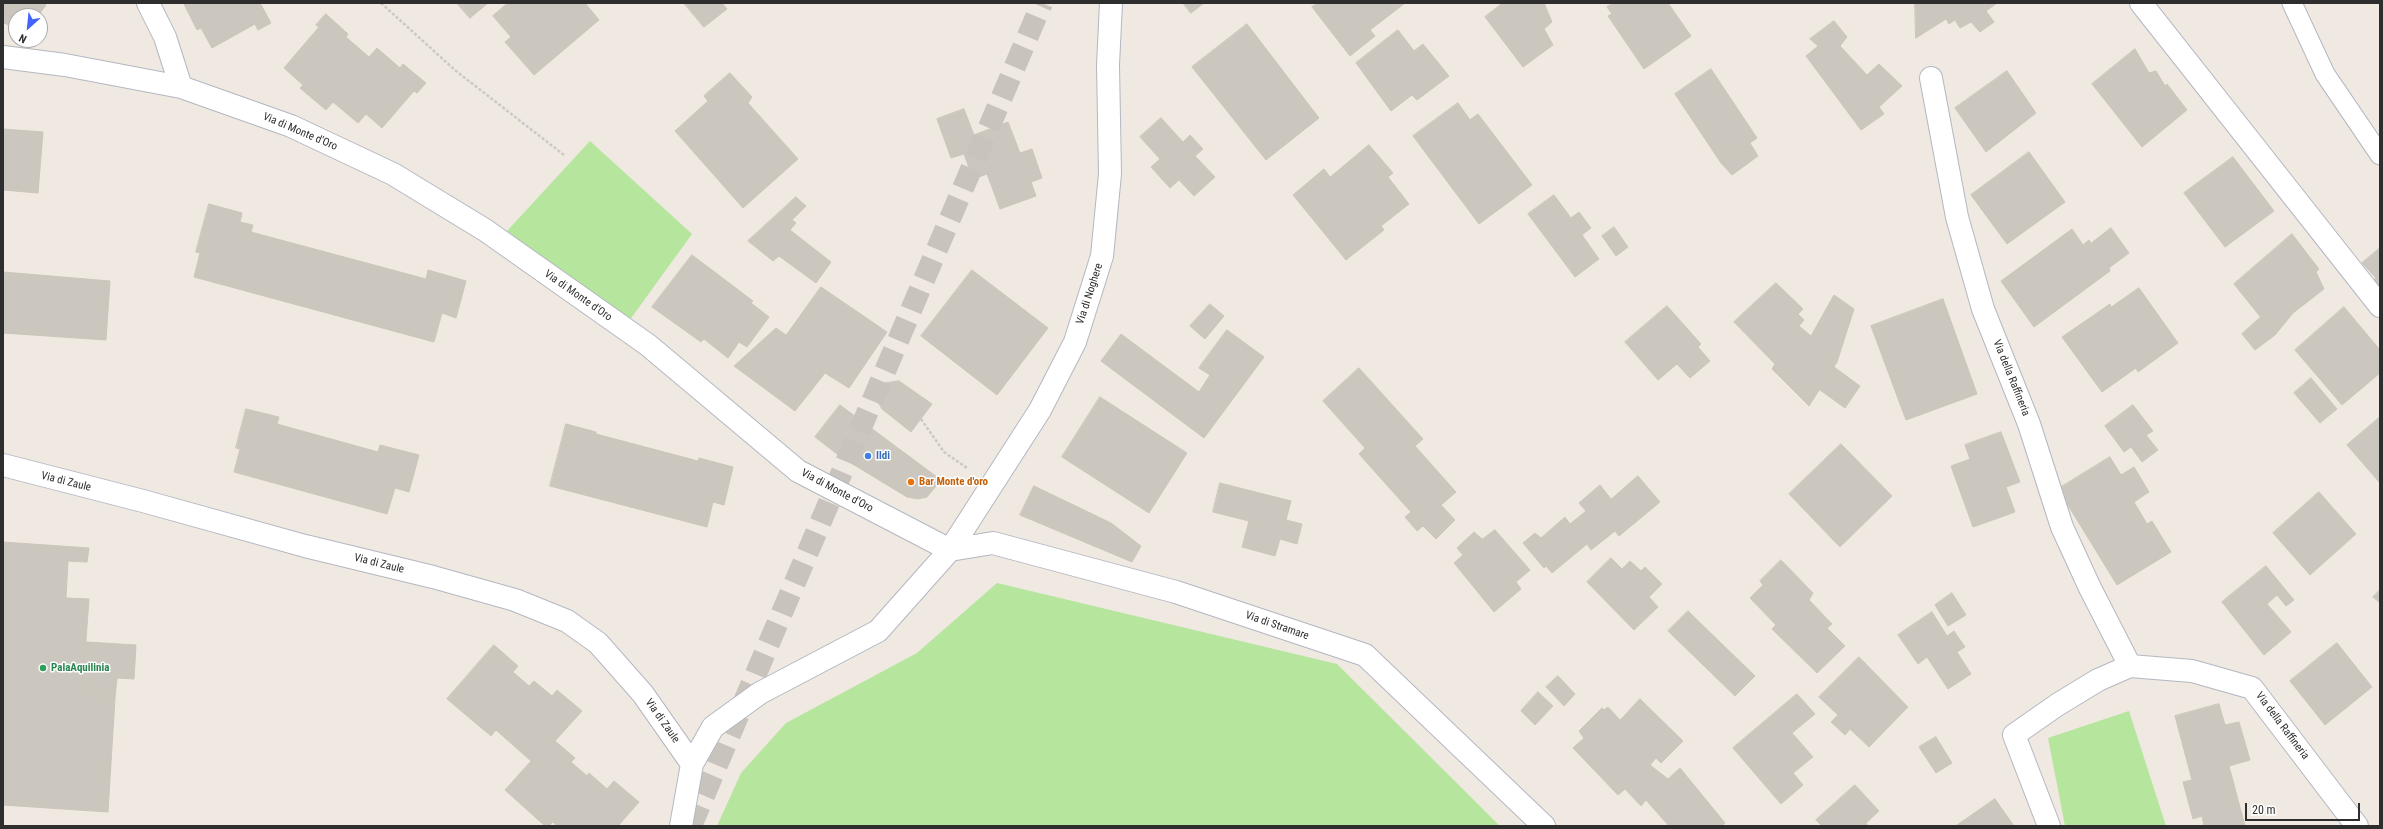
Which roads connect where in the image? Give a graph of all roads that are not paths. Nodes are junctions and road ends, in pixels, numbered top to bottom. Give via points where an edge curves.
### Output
1 (148, 3) edge
2 (1111, 3) edge
3 (2141, 3) edge
4 (2292, 3) edge
5 (3, 57) edge
6 (1931, 78) dead end
7 (181, 87) junction
8 (2380, 155) edge
9 (2380, 306) edge
10 (3, 465) edge
11 (950, 550) junction
12 (2130, 666) junction
13 (692, 764) junction
14 (681, 826) edge
15 (1544, 826) edge
16 (2049, 826) edge
17 (2357, 826) edge

1 - 7 street via 165,37
2 - 11 street, Via di Noghere via 1108,65 1110,174 1102,256 1075,342 1044,403
3 - 9 street
4 - 8 lane via 2326,74
5 - 7 street, Via di Monte d'Oro via 65,65
6 - 12 street, Via della Raffineria via 1957,217 1983,309 2030,424 2062,527
7 - 11 street, Via di Monte d'Oro via 291,126 393,174 485,230 648,345 798,470
10 - 13 street, Via di Zaule via 305,546 433,577 514,600 567,621 598,643 633,683
11 - 13 street via 878,631 760,693 713,727
11 - 15 street, Via di Stramare via 993,543 1176,592 1364,656
12 - 16 street, Via della Raffineria via 2092,684 2014,735
12 - 17 street, Via della Raffineria via 2192,671 2252,688
13 - 14 street

